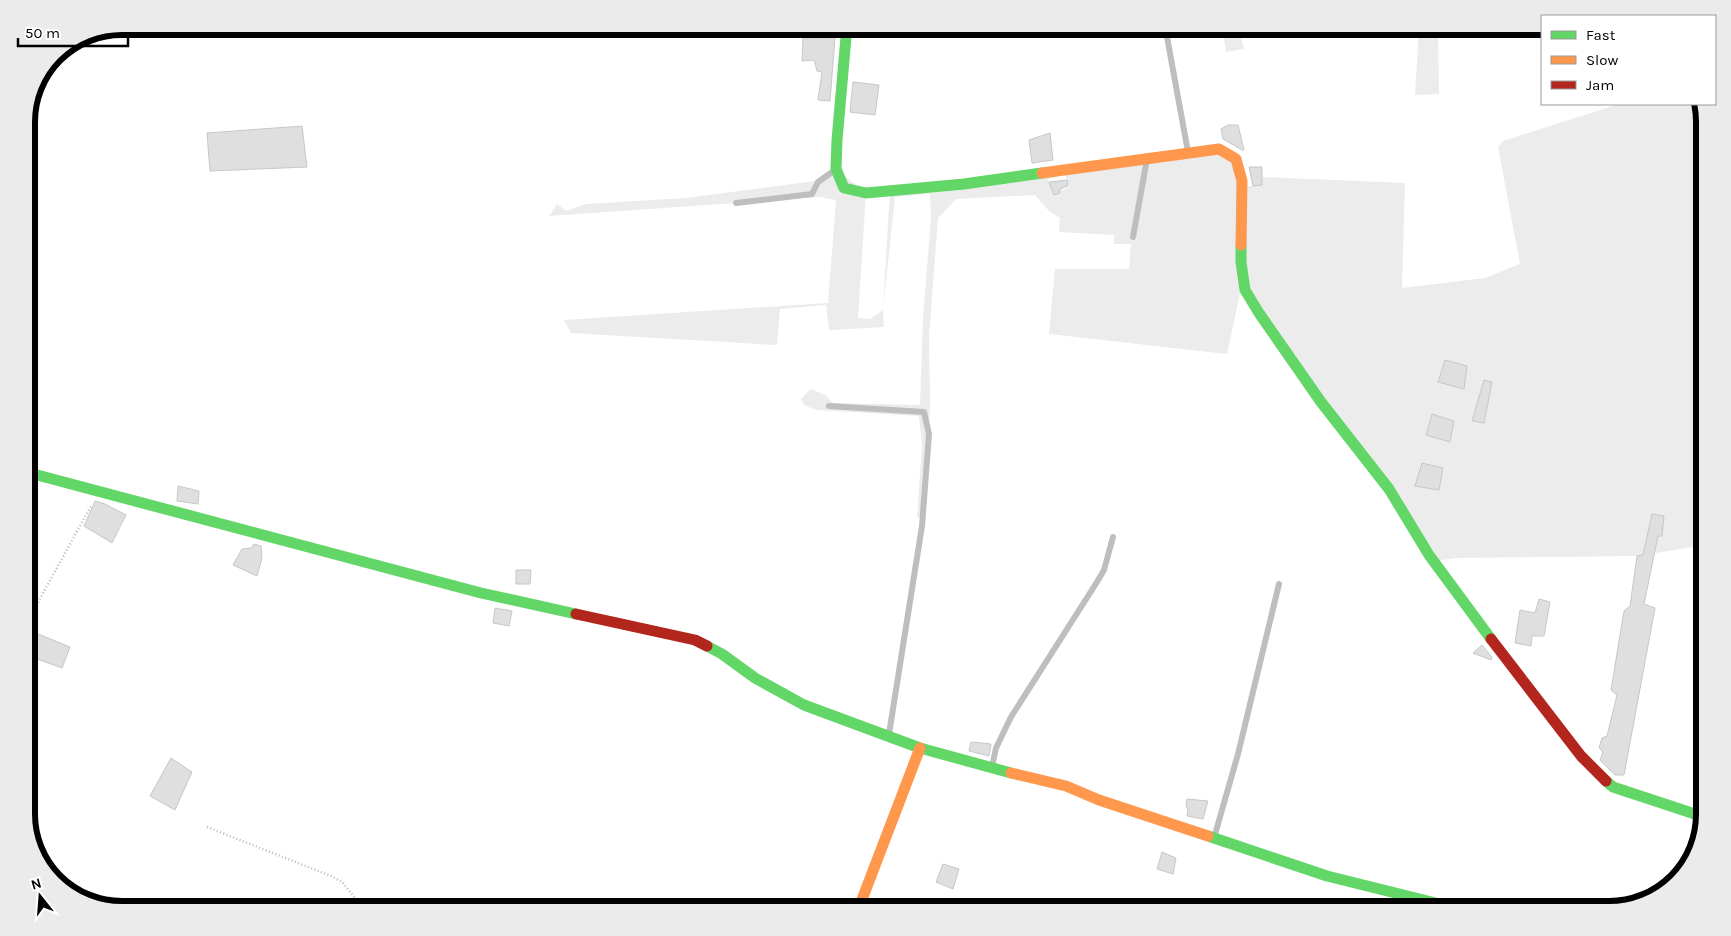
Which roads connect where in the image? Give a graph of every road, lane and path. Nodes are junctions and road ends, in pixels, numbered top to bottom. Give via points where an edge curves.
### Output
1 (846, 35) edge
2 (1167, 35) edge
3 (1188, 153) junction
4 (1147, 158) junction
5 (836, 169) junction
6 (736, 203) dead end
7 (1133, 237) dead end
8 (829, 406) dead end
9 (35, 474) edge
10 (99, 491) junction
11 (1113, 537) dead end
12 (1279, 584) dead end
13 (35, 608) edge
14 (888, 736) junction
15 (920, 748) junction
16 (991, 768) junction
17 (1696, 814) edge
18 (207, 827) dead end
19 (1214, 839) junction
20 (359, 901) edge
21 (861, 901) edge
22 (1428, 901) edge

1 - 5 street
2 - 3 lane
3 - 4 street
3 - 17 street via 1219,149 1236,159 1242,181 1244,290 1321,402 1389,488 1452,588 1581,756 1613,787
4 - 5 street via 964,184 866,193 844,188
4 - 7 lane
5 - 6 lane via 818,182 812,194
8 - 14 lane via 924,412 930,434 922,526
9 - 10 street
10 - 13 path
10 - 14 street via 481,593 695,640 804,705
11 - 16 lane via 1104,570 1011,717 996,748
12 - 19 lane
14 - 15 street
15 - 16 street
15 - 21 street
16 - 19 street via 1066,786
18 - 20 path via 331,876 342,882
19 - 22 street via 1327,876

